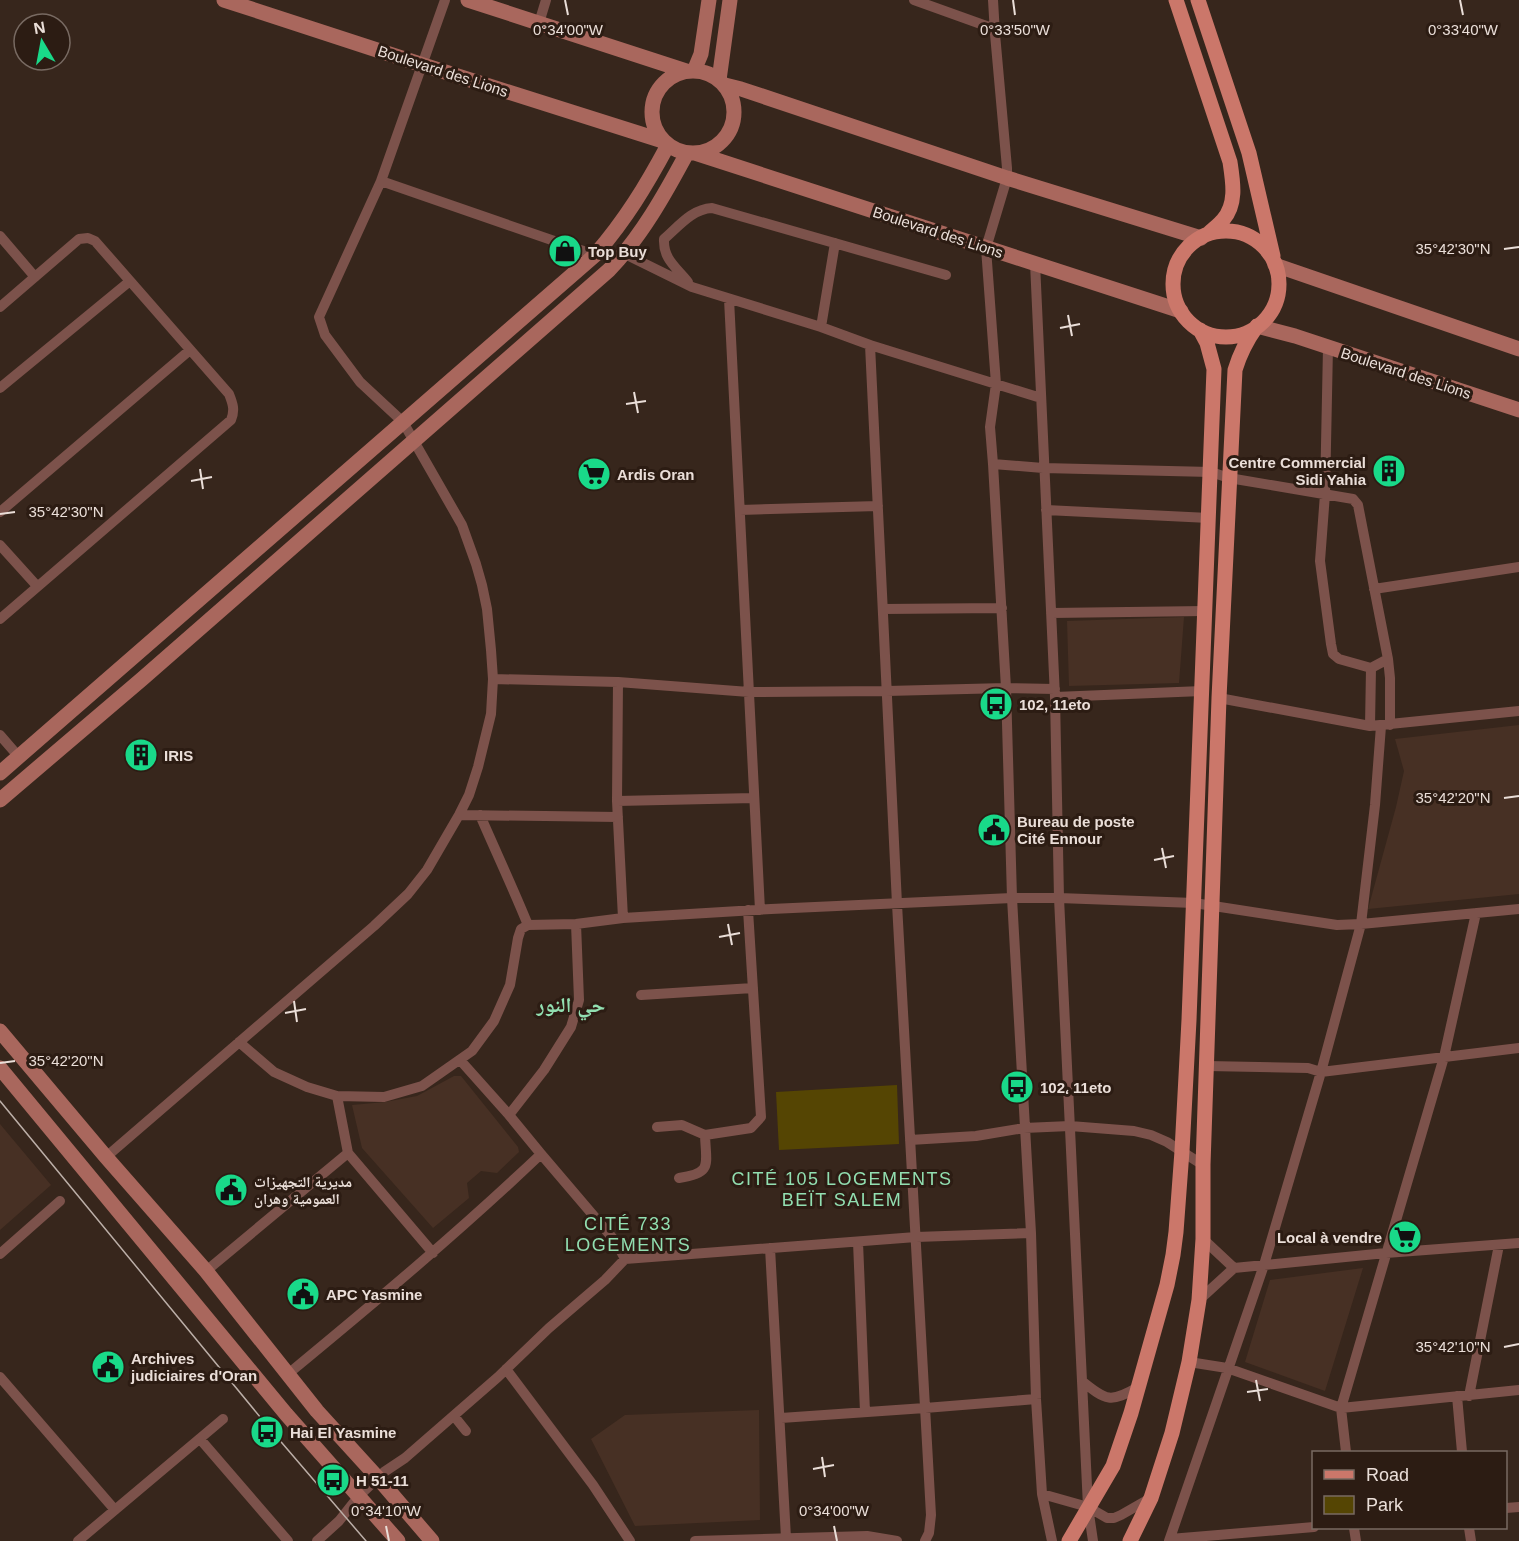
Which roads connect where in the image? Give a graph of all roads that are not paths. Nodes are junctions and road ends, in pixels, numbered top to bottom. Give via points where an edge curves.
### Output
1 (224, 0) edge
2 (445, 0) edge
3 (468, 0) edge
4 (546, 0) edge
5 (709, 0) edge
6 (730, 0) edge
7 (914, 0) edge
8 (993, 0) edge
9 (1176, 0) edge
10 (1197, 0) edge
11 (538, 23) junction
12 (995, 34) junction
13 (423, 65) junction
14 (690, 71) junction
15 (722, 82) junction
16 (666, 143) junction
17 (691, 153) junction
18 (1007, 178) junction
19 (381, 181) junction
20 (0, 236) edge
21 (1204, 236) junction
22 (835, 243) junction
23 (986, 248) junction
24 (625, 254) junction
25 (595, 255) junction
26 (1035, 264) junction
27 (1275, 265) junction
28 (946, 275) dead end
29 (35, 277) junction
30 (130, 281) junction
31 (692, 287) junction
32 (729, 299) junction
33 (0, 307) edge
34 (1181, 312) junction
35 (1257, 326) junction
36 (821, 327) junction
37 (1200, 330) junction
38 (870, 345) junction
39 (1328, 347) junction
40 (1519, 349) edge
41 (190, 350) junction
42 (996, 384) junction
43 (0, 388) edge
44 (1041, 398) junction
45 (1519, 410) edge
46 (403, 422) junction
47 (413, 441) junction
48 (993, 464) junction
49 (1044, 468) junction
50 (1211, 472) junction
51 (1229, 478) junction
52 (1325, 494) junction
53 (878, 506) junction
54 (740, 510) junction
55 (1046, 510) junction
56 (0, 512) edge
57 (1209, 519) junction
58 (0, 545) edge
59 (1519, 567) edge
60 (38, 586) junction
61 (1374, 589) junction
62 (1002, 608) junction
63 (883, 609) junction
64 (1205, 611) junction
65 (1051, 613) junction
66 (0, 619) edge
67 (1388, 658) junction
68 (1371, 668) junction
69 (493, 679) junction
70 (618, 682) junction
71 (1006, 688) junction
72 (887, 691) junction
73 (1202, 691) junction
74 (749, 692) junction
75 (1055, 693) junction
76 (1218, 698) junction
77 (1519, 711) edge
78 (1381, 725) junction
79 (0, 735) edge
80 (19, 757) junction
81 (0, 773) edge
82 (754, 798) junction
83 (0, 800) edge
84 (617, 801) junction
85 (459, 815) junction
86 (480, 815) junction
87 (618, 817) junction
88 (1059, 897) junction
89 (1012, 898) junction
90 (1194, 903) junction
91 (897, 904) junction
92 (1211, 906) junction
93 (1519, 909) edge
94 (748, 910) junction
95 (760, 910) junction
96 (1476, 913) junction
97 (623, 918) junction
98 (576, 924) junction
99 (1361, 924) junction
100 (528, 925) junction
101 (753, 988) junction
102 (641, 995) dead end
103 (0, 1031) edge
104 (239, 1042) junction
105 (1519, 1048) edge
106 (1444, 1057) junction
107 (460, 1060) junction
108 (1207, 1066) junction
109 (0, 1068) edge
110 (1321, 1072) junction
111 (337, 1096) junction
112 (509, 1115) junction
113 (1070, 1126) junction
114 (657, 1127) dead end
115 (1024, 1128) junction
116 (705, 1135) junction
117 (910, 1140) junction
118 (1182, 1151) junction
119 (348, 1153) junction
120 (541, 1155) junction
121 (106, 1157) junction
122 (1203, 1165) junction
123 (679, 1178) dead end
124 (60, 1201) dead end
125 (1031, 1233) junction
126 (915, 1237) junction
127 (1203, 1239) junction
128 (858, 1242) junction
129 (1519, 1243) edge
130 (1499, 1245) junction
131 (770, 1248) junction
132 (433, 1252) junction
133 (1386, 1253) junction
134 (0, 1254) edge
135 (625, 1259) junction
136 (1264, 1265) junction
137 (1234, 1268) junction
138 (206, 1271) junction
139 (1199, 1300) junction
140 (1189, 1362) junction
141 (1227, 1368) junction
142 (506, 1369) junction
143 (288, 1374) junction
144 (0, 1377) edge
145 (1082, 1381) junction
146 (1138, 1387) junction
147 (1519, 1390) edge
148 (1457, 1396) junction
149 (1470, 1396) junction
150 (1036, 1399) junction
151 (925, 1408) junction
152 (1341, 1408) junction
153 (865, 1413) junction
154 (454, 1416) junction
155 (781, 1418) junction
156 (223, 1419) dead end
157 (466, 1431) dead end
158 (200, 1439) junction
159 (1346, 1451) edge
160 (1462, 1451) edge
161 (378, 1478) junction
162 (1042, 1494) junction
163 (358, 1497) junction
164 (1151, 1498) junction
165 (1088, 1507) junction
166 (115, 1510) junction
167 (1312, 1527) edge
168 (786, 1538) junction
169 (1169, 1540) edge
170 (78, 1541) edge
171 (288, 1541) edge
172 (317, 1541) edge
173 (398, 1541) edge
174 (432, 1541) edge
175 (630, 1541) edge
176 (695, 1541) edge
177 (897, 1541) edge
178 (925, 1541) edge
179 (1052, 1541) edge
180 (1069, 1541) edge
181 (1094, 1541) edge
182 (1130, 1541) edge

1 - 13 main road, Boulevard des Lions
2 - 13 street
3 - 11 main road
4 - 11 street
5 - 14 main road via 701,54
6 - 15 main road
7 - 12 street via 986,25
8 - 12 street
9 - 21 main road via 1230,162 1233,182 1229,210
10 - 27 main road via 1249,153
11 - 14 main road
12 - 18 street
13 - 16 main road, Boulevard des Lions
13 - 19 street
14 - 15 main road via 707,73
14 - 16 main road via 664,82 652,103 652,119
15 - 17 main road via 734,106 731,129 717,146 703,153
15 - 18 main road
16 - 17 main road
16 - 25 main road via 645,188
17 - 23 main road, Boulevard des Lions
17 - 24 main road
18 - 21 main road
18 - 23 street
19 - 25 street
19 - 46 street via 320,317 325,335 360,382
20 - 29 street
21 - 27 main road via 1230,231 1253,238 1270,254
21 - 34 main road via 1177,262 1173,287
22 - 28 street
22 - 31 street via 703,208 664,239 666,256
22 - 36 street
23 - 26 main road, Boulevard des Lions
23 - 42 street
24 - 31 street
24 - 47 main road
25 - 46 main road
26 - 34 main road, Boulevard des Lions
26 - 44 street
27 - 35 main road via 1279,287 1276,298
27 - 40 main road
29 - 30 street via 80,239 88,238
29 - 33 street
30 - 41 street
30 - 43 street
31 - 32 street
32 - 36 street
32 - 54 street
34 - 37 main road
35 - 37 main road via 1229,336
35 - 39 main road, Boulevard des Lions
35 - 51 main road via 1246,341 1235,370
36 - 38 street
37 - 50 main road via 1214,369
38 - 42 street
38 - 53 street
39 - 45 main road, Boulevard des Lions
39 - 52 street
41 - 56 street
41 - 60 street via 229,394 234,411 231,420
42 - 44 street
42 - 48 street via 990,427
44 - 49 street
46 - 47 street
46 - 80 main road
47 - 69 street via 462,525 476,564 487,609
47 - 83 main road
48 - 49 street
48 - 62 street
49 - 50 street
49 - 55 street
50 - 51 street
50 - 57 main road
51 - 52 street
51 - 76 main road
52 - 61 street via 1353,499 1358,505
52 - 68 street via 1320,561 1333,654
53 - 54 street
53 - 63 street
54 - 74 street
55 - 57 street
55 - 65 street
57 - 64 main road
58 - 60 street
59 - 61 street
60 - 66 street
61 - 67 street
62 - 63 street
62 - 71 street
63 - 72 street
64 - 65 street
64 - 73 main road
65 - 75 street
67 - 68 street
67 - 78 street via 1390,678
68 - 78 street
69 - 70 street
69 - 85 street via 486,740
70 - 74 street
70 - 84 street
71 - 72 street
71 - 75 street
71 - 89 street
72 - 74 street
72 - 91 street
73 - 75 street
73 - 90 main road
74 - 82 street
75 - 88 street
76 - 78 street
76 - 92 main road
77 - 78 street
78 - 99 street
79 - 80 street
80 - 81 main road
82 - 84 street
82 - 95 street
84 - 87 street
85 - 86 street
85 - 104 street via 408,894
86 - 87 street
86 - 100 street
87 - 97 street
88 - 89 street
88 - 90 street
88 - 113 street
89 - 91 street
89 - 115 street
90 - 92 street
90 - 118 main road
91 - 95 street
91 - 117 street
92 - 99 street via 1337,925
92 - 108 main road
93 - 96 street
94 - 95 street
94 - 97 street
94 - 101 street
96 - 99 street
96 - 106 street
97 - 98 street
98 - 100 street
98 - 112 street via 579,1000 571,1028
99 - 110 street
100 - 107 street via 521,929 510,985 494,1020 472,1051
101 - 102 street
101 - 116 street via 761,1117 752,1128
103 - 121 main road
104 - 111 street via 274,1072 307,1088
104 - 121 street
105 - 106 street
106 - 110 street
106 - 133 street
107 - 111 street via 422,1086 384,1096
107 - 112 street
108 - 110 street via 1308,1068
108 - 122 main road
109 - 163 main road
110 - 136 street
111 - 119 street
112 - 120 street
113 - 115 street
113 - 118 street via 1134,1131
113 - 145 street
114 - 116 street via 682,1125
115 - 117 street
115 - 125 street
116 - 123 street via 703,1170
117 - 126 street
118 - 122 street
118 - 146 main road via 1173,1255
119 - 132 street
119 - 138 street
120 - 132 street
120 - 135 street via 616,1242
121 - 138 main road
122 - 127 main road
124 - 134 street
125 - 126 street
125 - 150 street
126 - 128 street
126 - 151 street
127 - 137 street
127 - 139 main road
128 - 131 street
128 - 153 street
129 - 130 street
130 - 133 street
130 - 149 street
131 - 135 street
131 - 155 street
132 - 143 street
133 - 136 street
133 - 152 street
135 - 142 street
136 - 137 street
136 - 141 street
137 - 139 street
138 - 143 main road
139 - 140 main road
140 - 141 street
140 - 164 main road
141 - 152 street
141 - 169 street
142 - 154 street
142 - 175 street
143 - 161 main road
144 - 166 street
145 - 146 street via 1096,1393 1113,1398
145 - 165 street
146 - 165 main road via 1113,1466
147 - 149 street
148 - 149 street
148 - 152 street
148 - 160 street
150 - 151 street
150 - 162 street
151 - 153 street
151 - 178 street via 931,1515
152 - 159 street
153 - 155 street
154 - 157 street
154 - 161 street
155 - 168 street
156 - 158 street
158 - 166 street
158 - 171 street
161 - 163 street
161 - 174 main road
162 - 165 street
162 - 179 street
163 - 172 street
163 - 173 main road
164 - 165 street via 1114,1518
164 - 182 main road
165 - 180 main road
165 - 181 street
166 - 170 street
167 - 169 street
168 - 176 street
168 - 177 street via 867,1536

